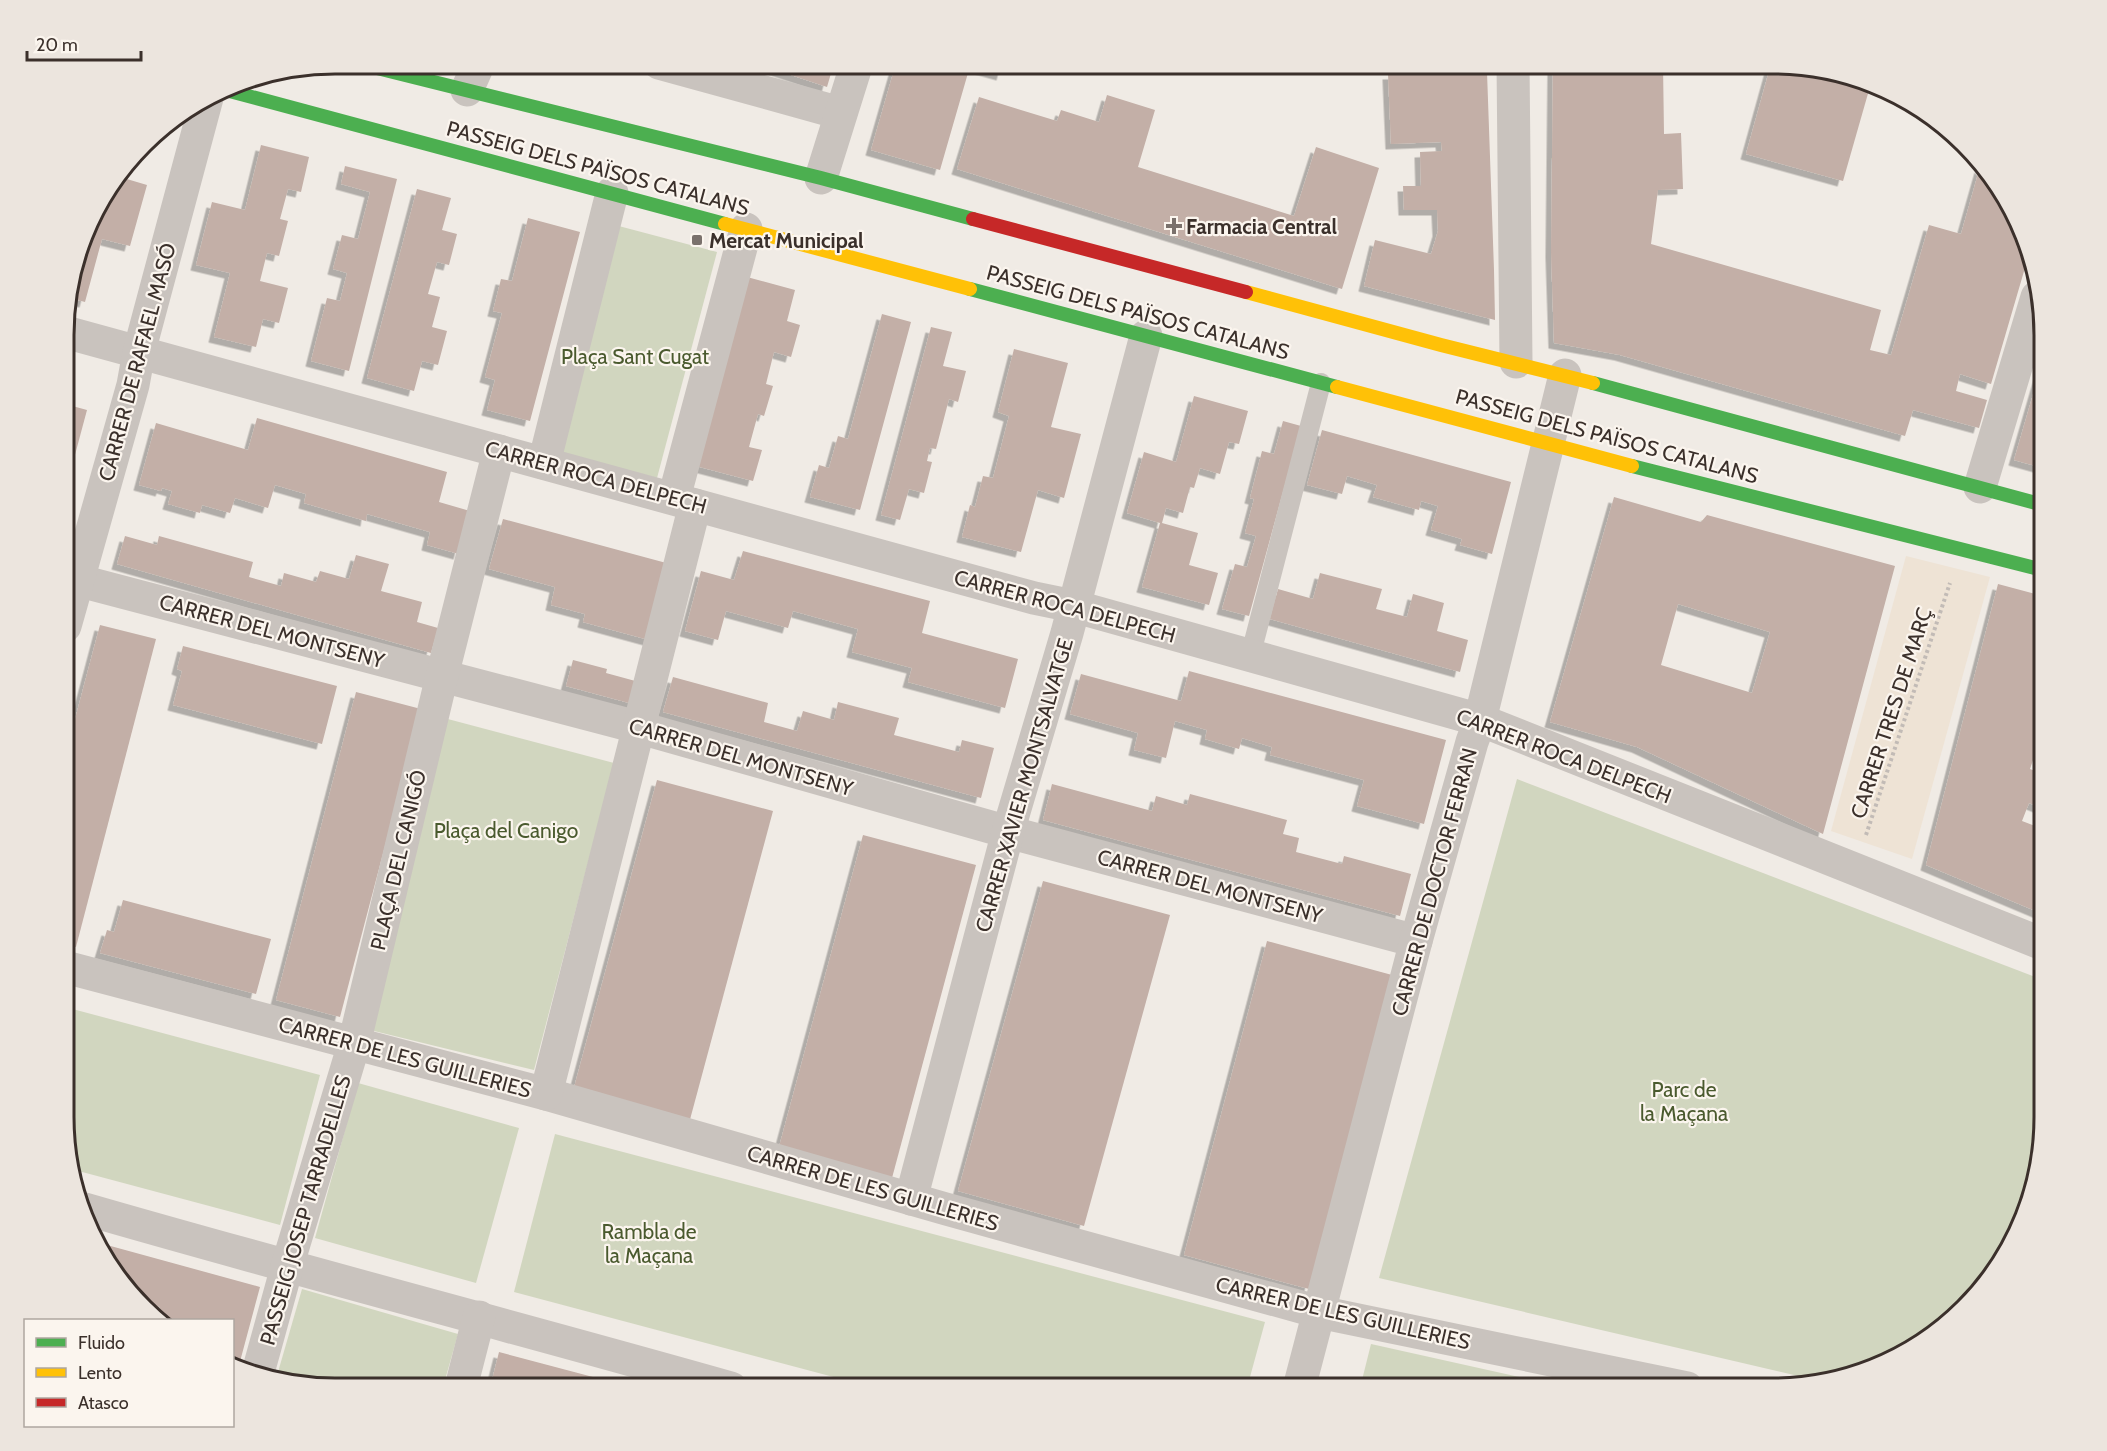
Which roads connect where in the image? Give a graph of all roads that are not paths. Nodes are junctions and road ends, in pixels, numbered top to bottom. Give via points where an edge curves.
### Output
1 (455, 74) edge
2 (699, 74) edge
3 (853, 74) edge
4 (1513, 74) edge
5 (473, 76) edge
6 (235, 93) edge
7 (204, 108) edge
8 (840, 113) junction
9 (821, 177) junction
10 (612, 193) junction
11 (746, 229) junction
12 (2032, 312) edge
13 (74, 334) edge
14 (1146, 336) junction
15 (139, 352) junction
16 (1516, 362) junction
17 (1564, 375) junction
18 (1321, 383) junction
19 (1546, 443) junction
20 (499, 451) junction
21 (544, 463) junction
22 (1980, 488) junction
23 (684, 502) junction
24 (2034, 503) edge
25 (2034, 568) edge
26 (74, 569) edge
27 (74, 579) edge
28 (1073, 606) junction
29 (1251, 657) junction
30 (442, 676) junction
31 (1480, 720) junction
32 (638, 728) junction
33 (1008, 832) junction
34 (2034, 940) edge
35 (1416, 941) junction
36 (74, 969) edge
37 (354, 1044) junction
38 (546, 1094) junction
39 (911, 1199) junction
40 (91, 1211) edge
41 (287, 1267) junction
42 (1319, 1312) junction
43 (479, 1317) junction
44 (260, 1367) edge
45 (464, 1378) edge
46 (696, 1378) edge
47 (1302, 1378) edge
48 (1638, 1378) edge

1 - 5 main road
2 - 8 street
3 - 8 street
4 - 16 street
5 - 9 main road
6 - 10 main road, PASSEIG DELS PAÏSOS CATALANS
7 - 15 street, CARRER DE RAFAEL MASÓ
8 - 9 street
9 - 16 main road
10 - 11 main road, PASSEIG DELS PAÏSOS CATALANS
10 - 21 street
11 - 14 main road, PASSEIG DELS PAÏSOS CATALANS
11 - 23 street
12 - 22 street
13 - 15 street, CARRER ROCA DELPECH
14 - 18 main road, PASSEIG DELS PAÏSOS CATALANS
14 - 28 street, CARRER XAVIER MONTSALVATGE
15 - 20 street, CARRER ROCA DELPECH
15 - 26 street, CARRER DE RAFAEL MASÓ via 133,385
16 - 17 main road
17 - 19 street, CARRER DE DOCTOR FERRAN
17 - 22 main road
18 - 19 main road, PASSEIG DELS PAÏSOS CATALANS
18 - 29 lane
19 - 25 main road, PASSEIG DELS PAÏSOS CATALANS
19 - 31 street, CARRER DE DOCTOR FERRAN
20 - 21 street, CARRER ROCA DELPECH
20 - 30 street, PLAÇA DEL CANIGÓ
21 - 23 street, CARRER ROCA DELPECH
22 - 24 main road
23 - 28 street, CARRER ROCA DELPECH
23 - 32 street
27 - 30 street, CARRER DEL MONTSENY
28 - 29 street, CARRER ROCA DELPECH
28 - 33 street, CARRER XAVIER MONTSALVATGE
29 - 31 street, CARRER ROCA DELPECH
30 - 32 street, CARRER DEL MONTSENY
30 - 37 street, PLAÇA DEL CANIGÓ
31 - 34 street, CARRER ROCA DELPECH
31 - 35 street, CARRER DE DOCTOR FERRAN
32 - 33 street, CARRER DEL MONTSENY
32 - 38 street
33 - 35 street, CARRER DEL MONTSENY
33 - 39 street, CARRER XAVIER MONTSALVATGE
35 - 42 street, CARRER DE DOCTOR FERRAN
36 - 37 street, CARRER DE LES GUILLERIES
37 - 38 street, CARRER DE LES GUILLERIES
37 - 41 street, PASSEIG JOSEP TARRADELLES
38 - 39 street, CARRER DE LES GUILLERIES
39 - 42 street, CARRER DE LES GUILLERIES
40 - 41 street
41 - 43 street
41 - 44 street, PASSEIG JOSEP TARRADELLES
42 - 47 street, CARRER DE DOCTOR FERRAN
42 - 48 street, CARRER DE LES GUILLERIES
43 - 45 street
43 - 46 street

